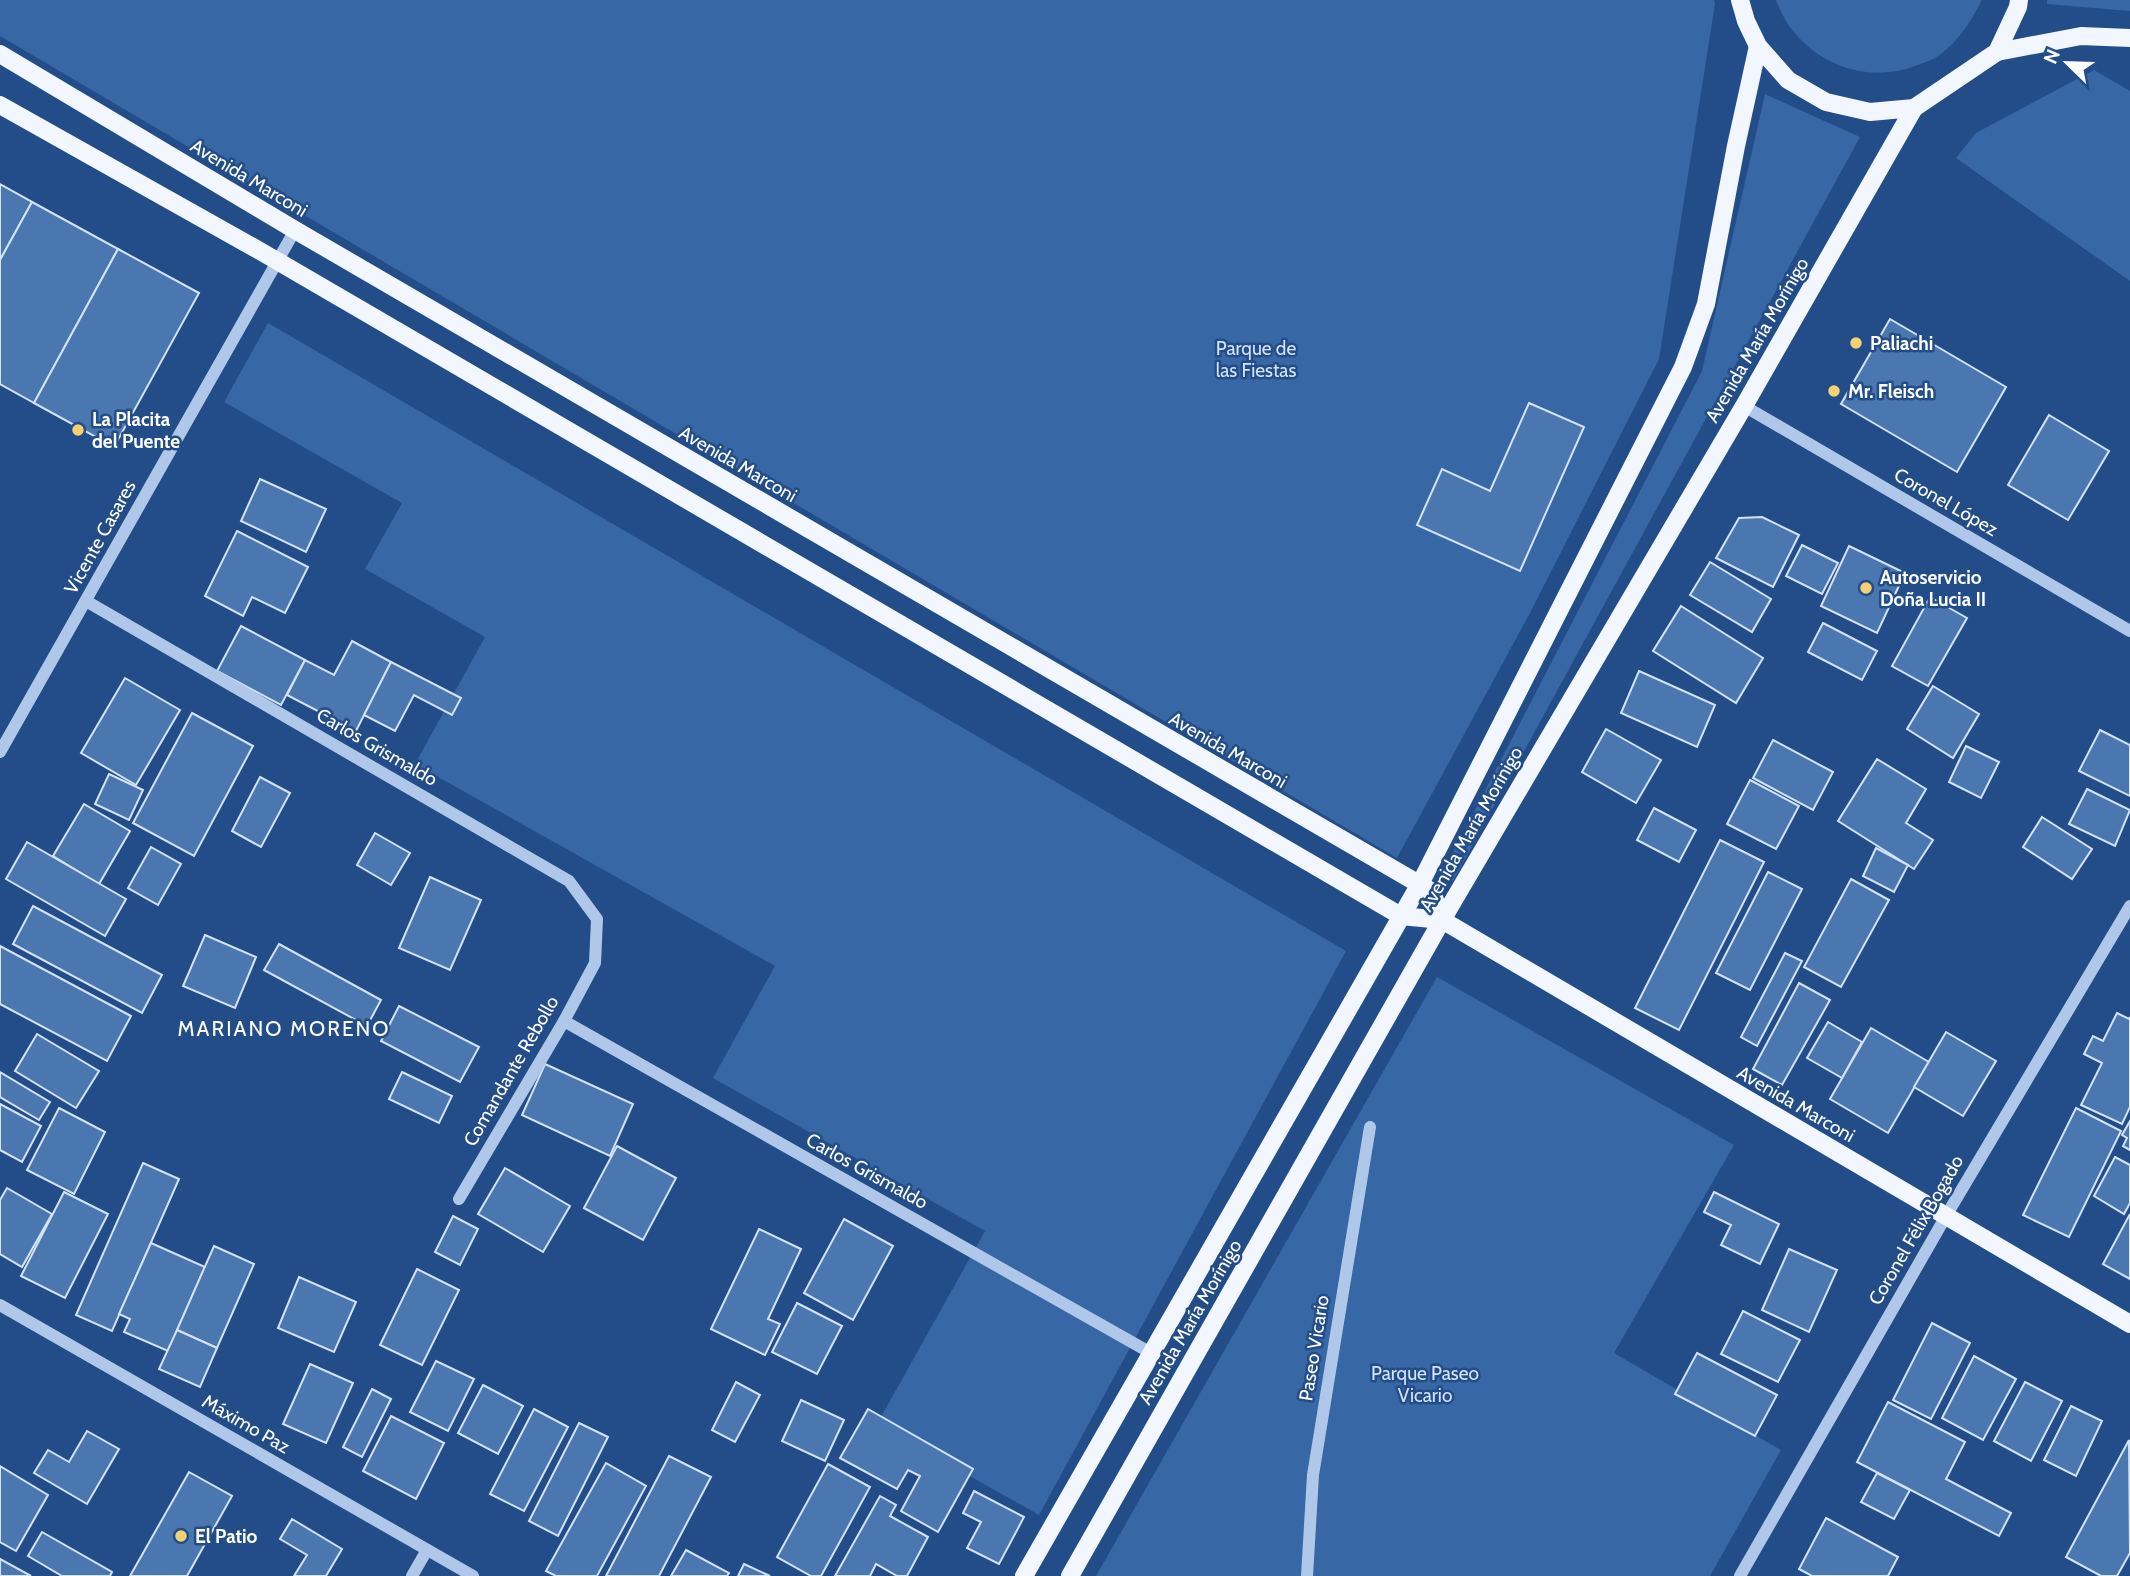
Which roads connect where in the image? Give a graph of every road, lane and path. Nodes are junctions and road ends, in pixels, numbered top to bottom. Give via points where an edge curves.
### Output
1 (1740, 0) edge
2 (2019, 0) edge
3 (2130, 38) edge
4 (1758, 46) junction
5 (1997, 52) junction
6 (0, 54) edge
7 (0, 105) edge
8 (1914, 108) junction
9 (295, 230) junction
10 (278, 261) junction
11 (1744, 406) junction
12 (86, 601) junction
13 (2130, 631) edge
14 (0, 752) edge
15 (1419, 884) junction
16 (2130, 906) edge
17 (1401, 916) junction
18 (1442, 920) junction
19 (595, 963) joint
20 (564, 1021) junction
21 (1370, 1127) dead end
22 (459, 1199) dead end
23 (1946, 1216) junction
24 (0, 1305) edge
25 (2130, 1324) edge
26 (1151, 1353) junction
27 (427, 1549) junction
28 (412, 1576) edge
29 (474, 1576) edge
30 (1024, 1576) edge
31 (1070, 1576) edge
32 (1307, 1576) edge
33 (1740, 1576) edge

1 - 4 main road
2 - 5 main road
3 - 5 main road via 2081,36
4 - 8 main road via 1788,80 1826,102 1870,112
4 - 15 main road, Avenida María Morínigo via 1706,304 1683,368
5 - 8 main road
6 - 9 main road, Avenida Marconi
7 - 10 main road, Avenida Marconi
8 - 11 main road, Avenida María Morínigo
9 - 10 street, Vicente Casares
9 - 15 main road, Avenida Marconi
10 - 12 street, Vicente Casares
10 - 17 main road, Avenida Marconi
11 - 13 street, Coronel López
11 - 18 main road, Avenida María Morínigo
12 - 14 street, Vicente Casares
12 - 19 street, Carlos Grismaldo via 569,881 597,919
15 - 17 main road, Avenida María Morínigo
15 - 18 main road, Avenida Marconi via 1432,892
16 - 23 street, Coronel Félix Bogado
17 - 18 main road, Avenida Marconi
17 - 26 main road, Avenida María Morínigo
18 - 23 main road, Avenida Marconi
18 - 31 main road, Avenida María Morínigo
19 - 20 street, Comandante Rebollo
20 - 22 street, Comandante Rebollo
20 - 26 street, Carlos Grismaldo
21 - 32 street, Paseo Vicario via 1313,1475
23 - 25 main road, Avenida Marconi
23 - 33 street, Coronel Félix Bogado
24 - 27 street, Máximo Paz
26 - 30 main road, Avenida María Morínigo
27 - 28 street
27 - 29 street, Máximo Paz

